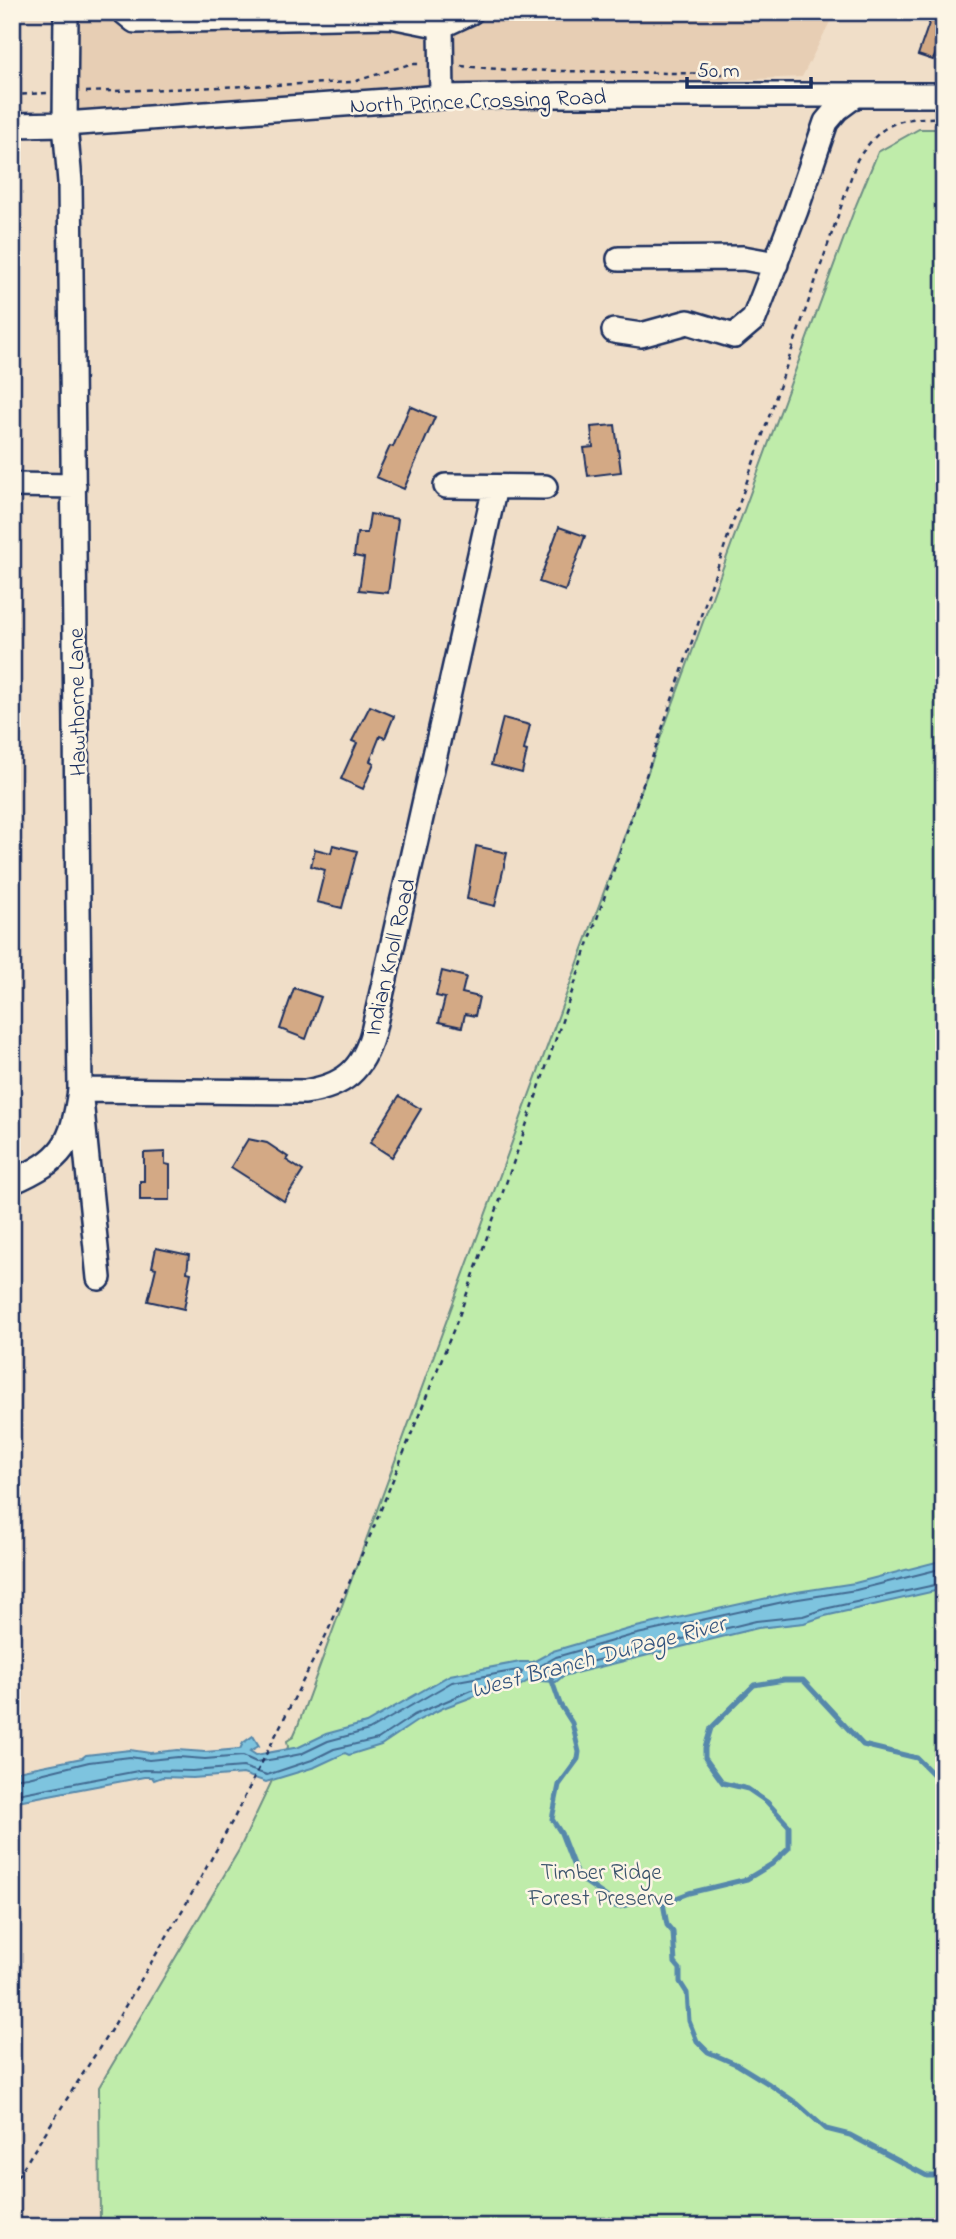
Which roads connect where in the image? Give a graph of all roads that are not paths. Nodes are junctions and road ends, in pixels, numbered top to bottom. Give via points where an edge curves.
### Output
1 (66, 12) edge
2 (124, 12) edge
3 (471, 12) edge
4 (301, 15) edge
5 (441, 26) junction
6 (856, 94) junction
7 (944, 95) edge
8 (442, 97) junction
9 (65, 124) junction
10 (12, 125) edge
11 (619, 259) dead end
12 (776, 264) junction
13 (614, 331) dead end
14 (12, 485) edge
15 (74, 486) junction
16 (446, 486) dead end
17 (495, 487) junction
18 (545, 487) dead end
19 (79, 1090) junction
20 (12, 1182) edge
21 (99, 1278) dead end

1 - 9 street, Hawthorne Lane
2 - 4 street via 135,21
3 - 5 street
4 - 5 street via 391,16
5 - 8 street
6 - 7 street, North Prince Crossing Road
6 - 8 street, North Prince Crossing Road
6 - 12 street via 825,122
8 - 9 street, North Prince Crossing Road
9 - 10 street, North Prince Crossing Road
9 - 15 street, Hawthorne Lane via 70,183
11 - 12 street via 743,258
12 - 13 street via 754,319 734,336 688,322 641,335
14 - 15 street
15 - 19 street, Hawthorne Lane
16 - 17 street
17 - 18 street
17 - 19 street, Indian Knoll Road via 370,1045 355,1072 322,1090 305,1093
19 - 20 street via 75,1126 61,1151 40,1170
19 - 21 street, Hawthorne Lane

